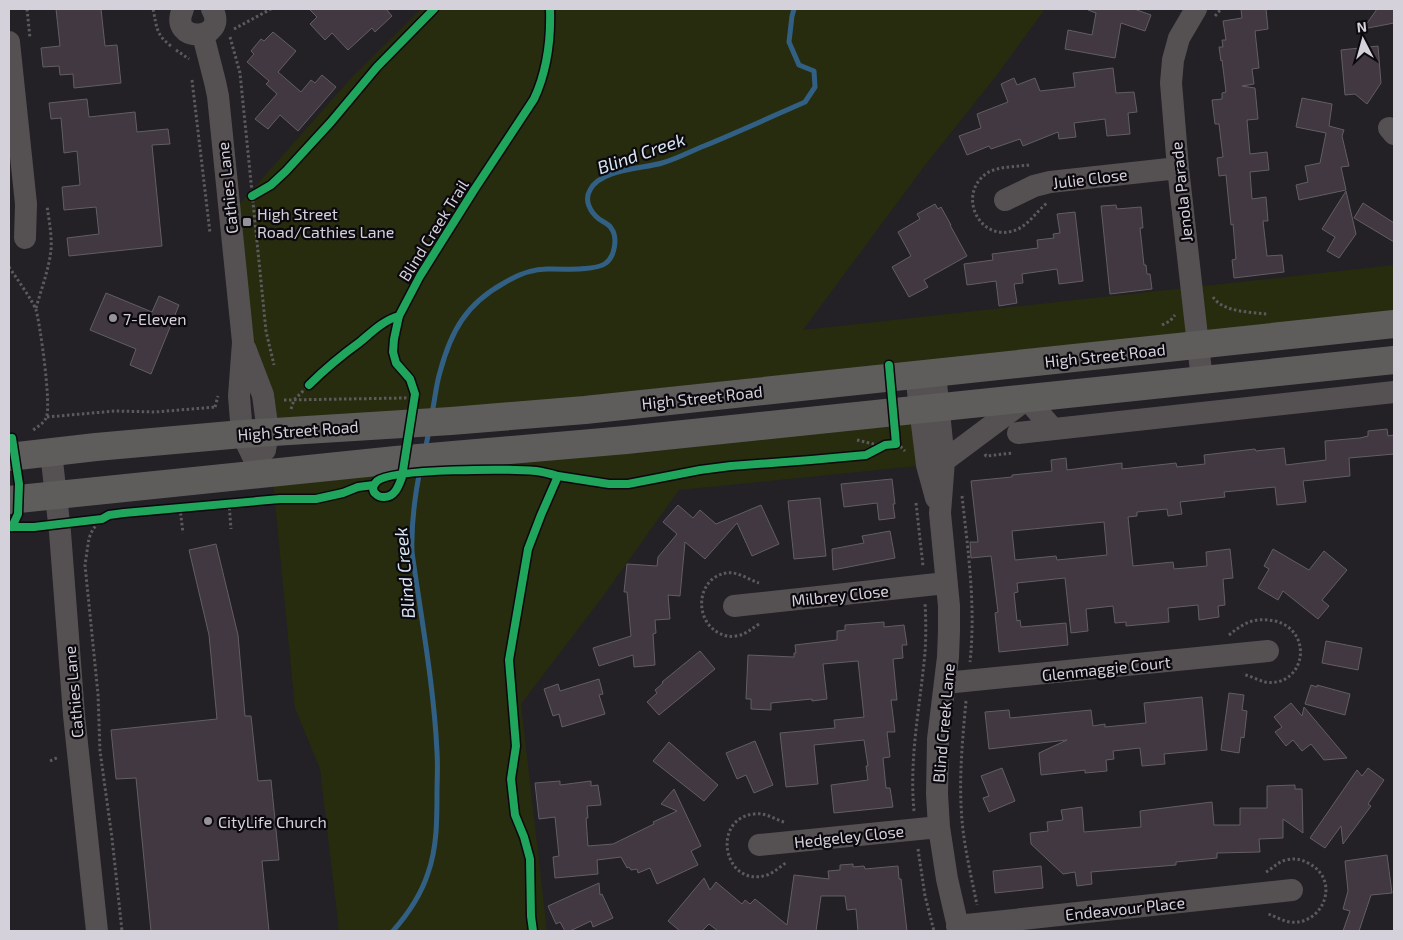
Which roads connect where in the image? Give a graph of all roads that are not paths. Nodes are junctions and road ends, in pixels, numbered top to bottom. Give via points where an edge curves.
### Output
1 (183, 9) edge
2 (1203, 15) edge
3 (221, 20) edge
4 (9, 42) edge
5 (1178, 168) junction
6 (1005, 200) dead end
7 (25, 238) dead end
8 (1394, 324) edge
9 (1198, 345) junction
10 (1394, 360) edge
11 (926, 374) junction
12 (1202, 380) junction
13 (1392, 390) edge
14 (1027, 399) junction
15 (930, 409) junction
16 (1053, 429) junction
17 (255, 433) junction
18 (1018, 433) dead end
19 (51, 452) junction
20 (9, 457) edge
21 (944, 461) junction
22 (261, 473) junction
23 (56, 495) junction
24 (9, 500) edge
25 (940, 513) junction
26 (946, 583) junction
27 (734, 606) dead end
28 (1268, 651) dead end
29 (945, 683) junction
30 (939, 827) junction
31 (759, 845) dead end
32 (1292, 890) dead end
33 (958, 929) edge
34 (97, 931) edge

1 - 3 street via 181,20 191,34
2 - 5 street, Jenola Parade via 1179,38 1171,72
3 - 17 street, Cathies Lane via 218,96 243,342 240,396
4 - 7 street via 26,204
5 - 6 street, Julie Close via 1050,182
5 - 9 street, Jenola Parade
8 - 9 main road, High Street Road
9 - 11 main road, High Street Road
9 - 12 street, Jenola Parade
10 - 12 main road
11 - 15 street, Blind Creek Lane
11 - 17 main road, High Street Road via 585,410 451,421 405,418
12 - 14 main road
13 - 16 street
14 - 15 main road
14 - 16 street
14 - 21 street
15 - 21 street, Blind Creek Lane
15 - 22 main road
15 - 25 street, Blind Creek Lane via 927,465
16 - 18 street
17 - 19 main road, High Street Road
17 - 22 street, Cathies Lane
19 - 20 main road, High Street Road
19 - 23 street, Cathies Lane
21 - 25 street, Blind Creek Lane
22 - 23 main road
23 - 24 main road
23 - 34 street, Cathies Lane via 74,715
25 - 26 street, Blind Creek Lane
26 - 27 street, Milbrey Close
26 - 29 street, Blind Creek Lane via 950,632
28 - 29 street, Glenmaggie Court
29 - 30 street, Blind Creek Lane via 937,757
30 - 31 street, Hedgeley Close
30 - 33 street, Blind Creek Lane
32 - 33 street, Endeavour Place

